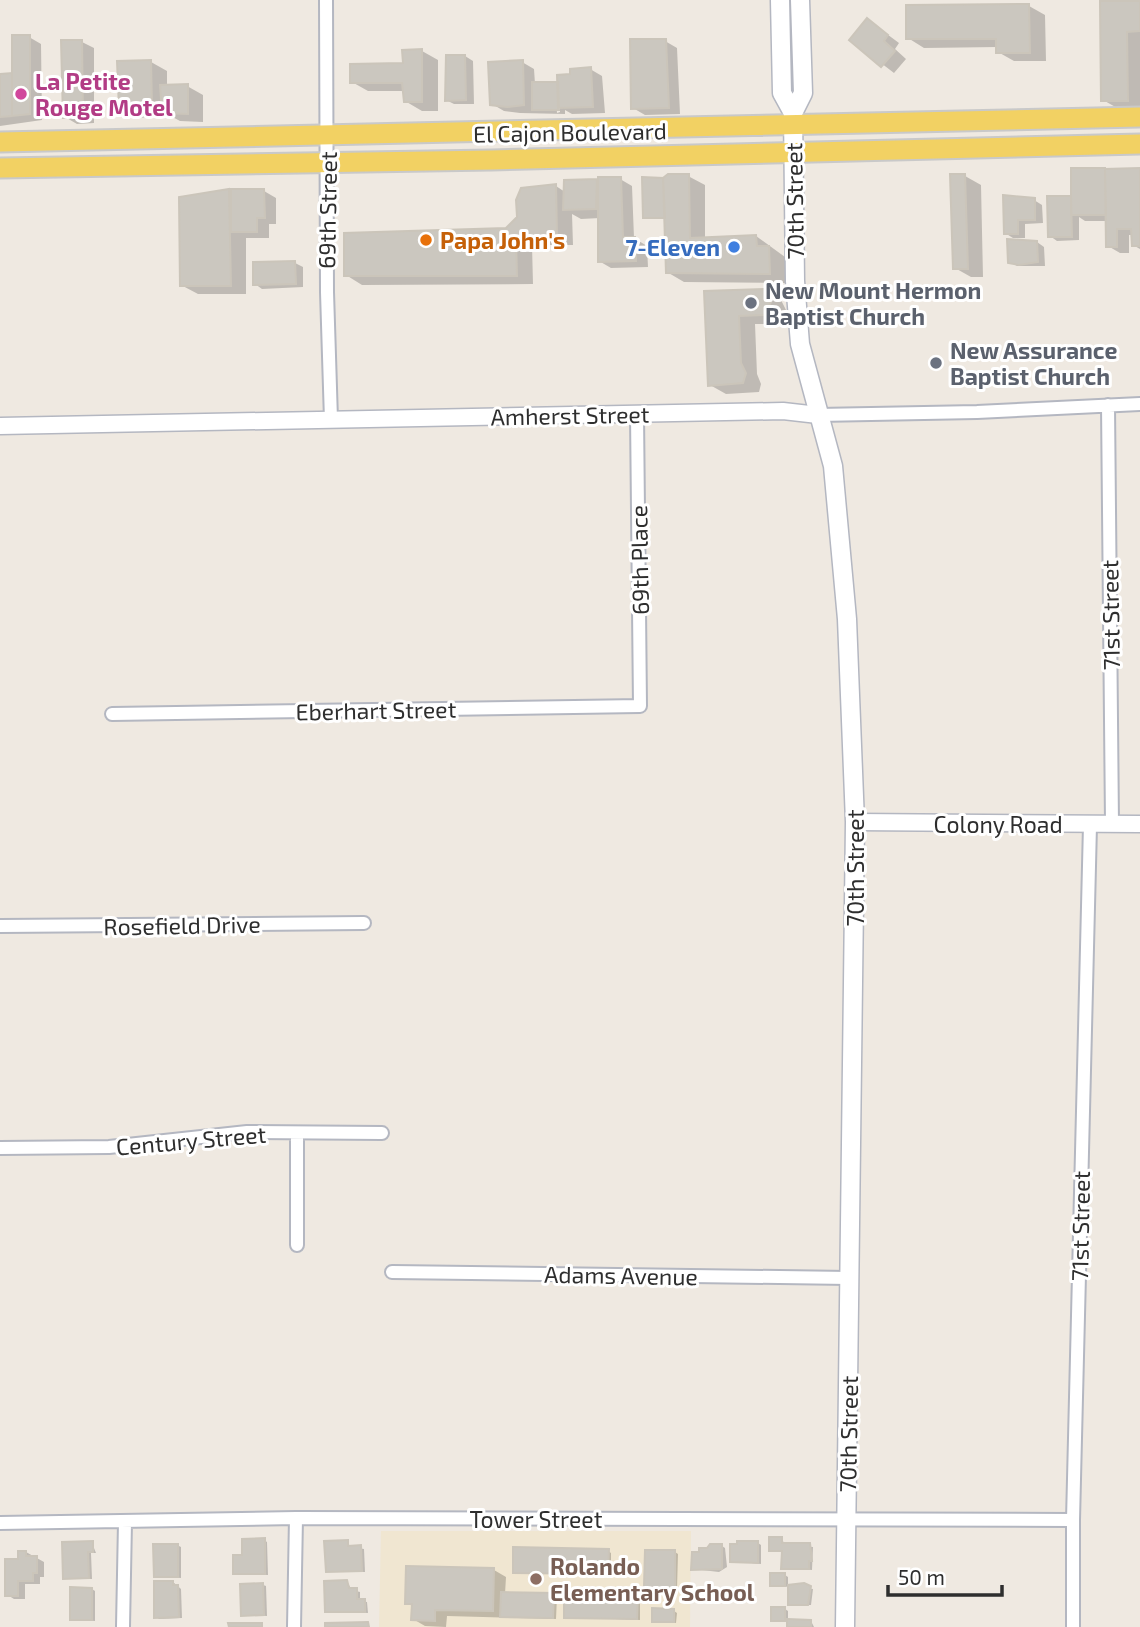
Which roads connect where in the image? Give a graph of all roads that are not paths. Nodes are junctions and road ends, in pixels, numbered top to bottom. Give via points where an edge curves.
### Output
1 (326, 0) edge
2 (780, 0) edge
3 (800, 0) edge
4 (1140, 117) edge
5 (793, 120) junction
6 (328, 136) junction
7 (0, 142) edge
8 (1140, 144) edge
9 (794, 153) junction
10 (328, 162) junction
11 (0, 168) edge
12 (1140, 404) edge
13 (1108, 405) junction
14 (637, 414) junction
15 (818, 415) junction
16 (331, 420) junction
17 (0, 426) edge
18 (640, 706) joint
19 (112, 714) dead end
20 (855, 822) junction
21 (1112, 824) junction
22 (1140, 824) edge
23 (1090, 825) junction
24 (363, 923) dead end
25 (0, 926) edge
26 (297, 1133) junction
27 (382, 1133) dead end
28 (0, 1148) edge
29 (297, 1245) dead end
30 (392, 1272) dead end
31 (849, 1278) junction
32 (296, 1518) junction
33 (847, 1519) junction
34 (1073, 1520) junction
35 (125, 1522) junction
36 (0, 1523) edge
37 (123, 1627) edge
38 (294, 1627) edge
39 (845, 1627) edge
40 (1073, 1627) edge

1 - 6 street, 69th Street
2 - 5 main road, 70th Street via 782,93
3 - 5 main road, 70th Street via 803,93
4 - 5 main road, El Cajon Boulevard
5 - 6 main road, El Cajon Boulevard
5 - 9 main road, 70th Street
6 - 7 main road, El Cajon Boulevard
6 - 10 street, 69th Street
8 - 9 main road, El Cajon Boulevard
9 - 10 main road, El Cajon Boulevard
9 - 15 main road, 70th Street via 800,344
10 - 11 main road, El Cajon Boulevard
10 - 16 street, 69th Street
12 - 13 street, Amherst Street
13 - 15 street, Amherst Street
13 - 21 street, 71st Street
14 - 15 street, Amherst Street via 785,411
14 - 16 street, Amherst Street
14 - 18 street, 69th Place
15 - 20 main road, 70th Street via 833,466 841,539
16 - 17 street, Amherst Street
18 - 19 street, Eberhart Street
20 - 23 street, Colony Road
20 - 31 main road, 70th Street
21 - 22 street, Colony Road
21 - 23 street, Colony Road
23 - 34 street, 71st Street
24 - 25 street, Rosefield Drive
26 - 27 street, Century Street
26 - 28 street, Century Street via 247,1132 109,1147
26 - 29 street
30 - 31 street, Adams Avenue
31 - 33 main road, 70th Street
32 - 33 street, Tower Street
32 - 35 street, Tower Street
32 - 38 street
33 - 34 street, Tower Street
33 - 39 main road, 70th Street
34 - 40 street, 71st Street
35 - 36 street, Tower Street
35 - 37 street

